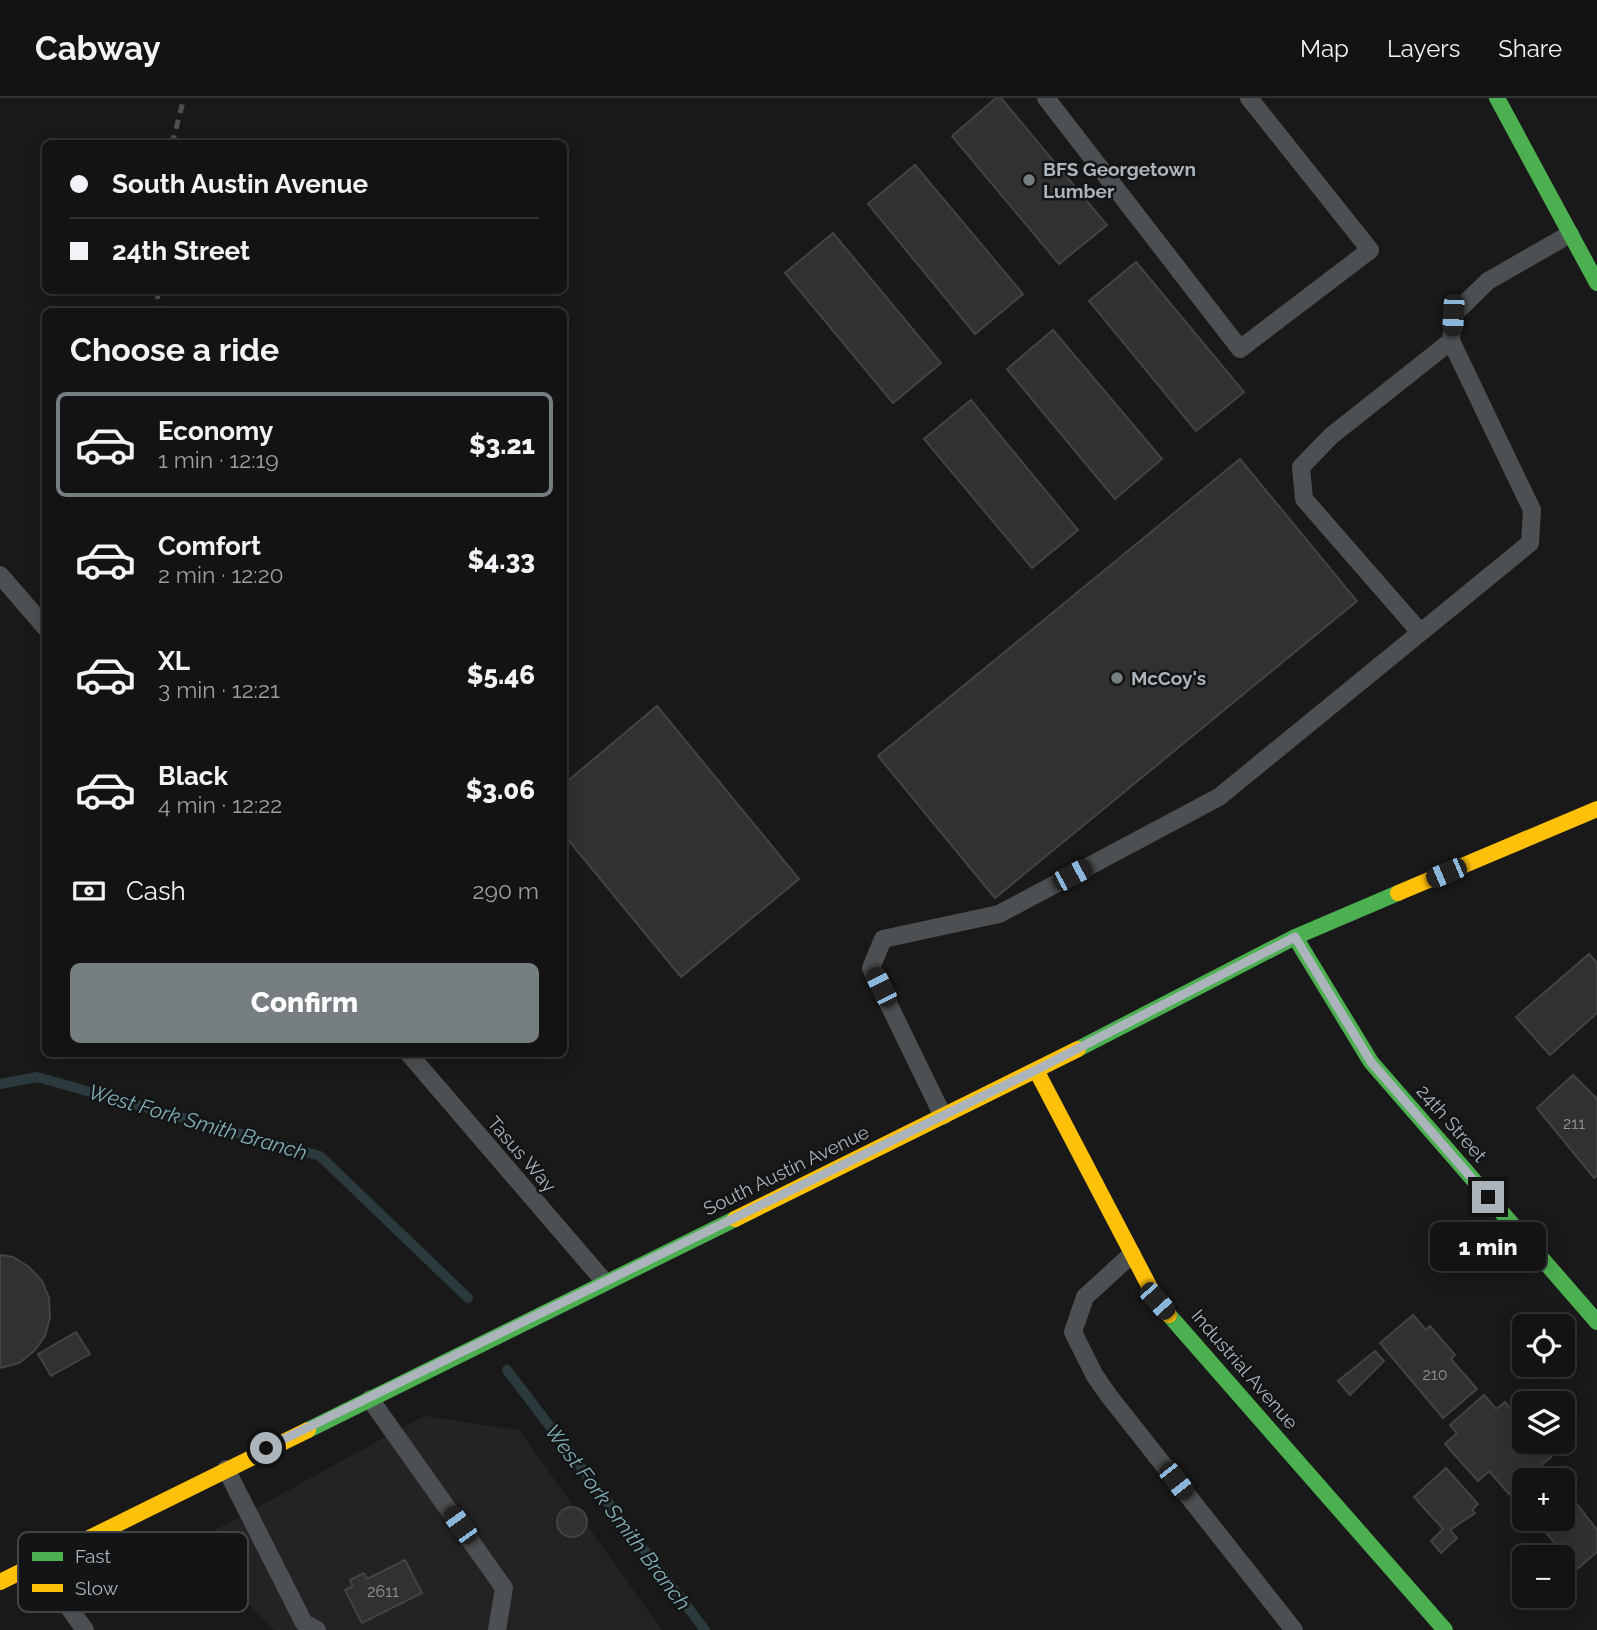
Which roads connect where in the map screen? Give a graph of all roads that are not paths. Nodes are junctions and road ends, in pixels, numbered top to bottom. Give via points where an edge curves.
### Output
1 (1046, 98) edge
2 (1249, 98) edge
3 (1497, 98) edge
4 (1570, 234) junction
5 (1597, 284) edge
6 (1451, 341) junction
7 (0, 575) edge
8 (42, 623) edge
9 (1420, 632) junction
10 (1597, 809) edge
11 (1295, 937) junction
12 (412, 1057) edge
13 (1036, 1070) junction
14 (943, 1116) junction
15 (1132, 1254) junction
16 (604, 1281) junction
17 (1597, 1322) edge
18 (370, 1399) junction
19 (226, 1469) junction
20 (99, 1532) edge
21 (18, 1572) edge
22 (0, 1581) edge
23 (72, 1612) edge
24 (85, 1630) edge
25 (317, 1630) edge
26 (496, 1630) edge
27 (1294, 1630) edge
28 (1445, 1630) edge

1 - 2 lane via 1240,349 1370,250
3 - 4 main road
4 - 5 main road
4 - 6 lane via 1488,281 1453,315
6 - 9 lane via 1532,510 1530,543
6 - 9 lane via 1331,436 1301,467 1304,499
7 - 8 lane
9 - 14 lane via 1219,797 999,914 883,939 871,968
10 - 11 main road, South Austin Avenue
11 - 13 main road, South Austin Avenue
11 - 17 main road, 24th Street via 1371,1062
12 - 16 lane, Tasus Way
13 - 14 main road, South Austin Avenue
13 - 15 main road, Industrial Avenue
14 - 16 main road, South Austin Avenue
15 - 27 lane via 1085,1297 1073,1332 1109,1395
15 - 28 main road, Industrial Avenue via 1157,1301
16 - 18 main road, South Austin Avenue
18 - 19 main road, South Austin Avenue
18 - 26 lane via 504,1588
19 - 20 main road, South Austin Avenue
19 - 25 lane via 304,1623
21 - 22 main road, South Austin Avenue
23 - 24 lane

